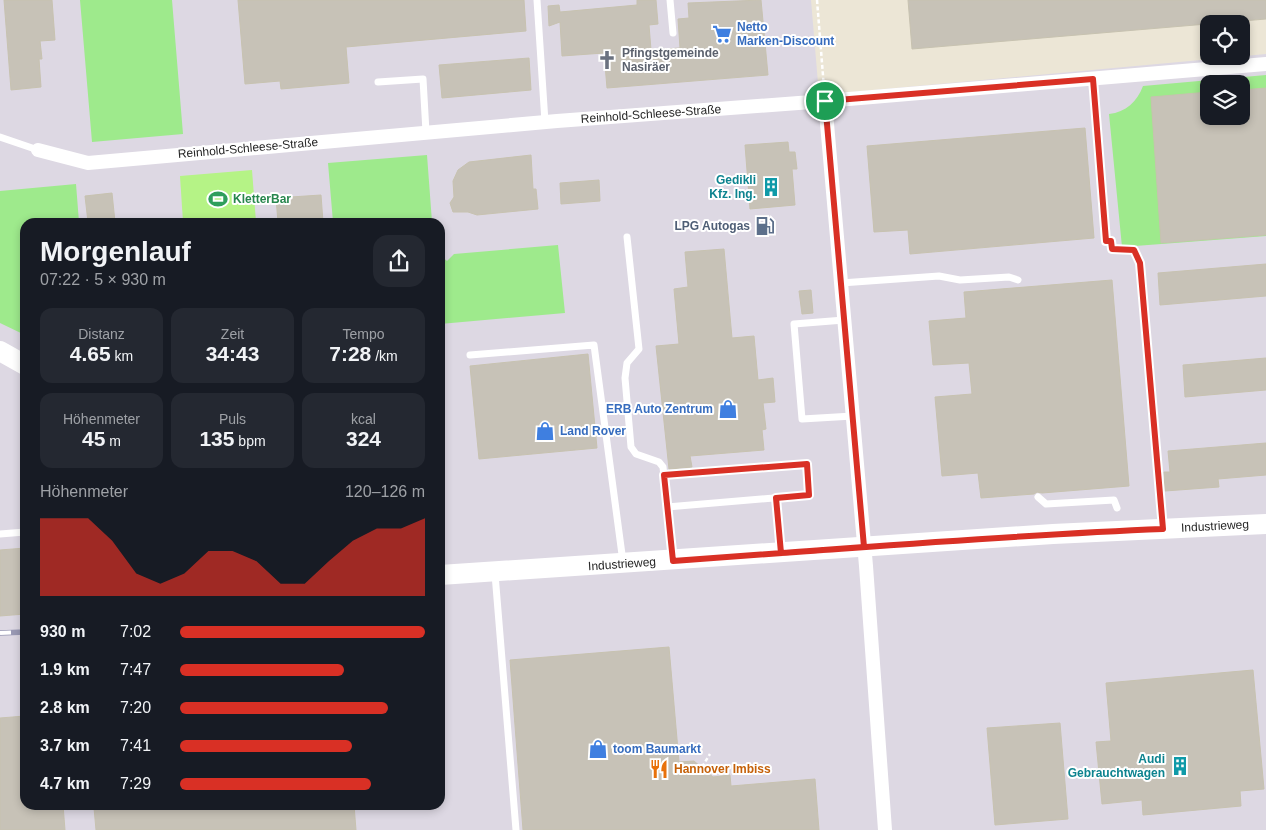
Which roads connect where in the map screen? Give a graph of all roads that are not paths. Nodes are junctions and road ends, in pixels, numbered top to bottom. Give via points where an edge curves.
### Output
1 (537, 0) edge
2 (670, 0) edge
3 (673, 33) dead end
4 (1266, 64) edge
5 (378, 82) dead end
6 (825, 101) junction
7 (546, 122) junction
8 (426, 132) junction
9 (0, 136) edge
10 (38, 150) joint
11 (627, 237) dead end
12 (1140, 263) road end
13 (1018, 280) dead end
14 (841, 283) junction
15 (844, 320) junction
16 (0, 352) edge
17 (470, 356) dead end
18 (20, 362) edge
19 (853, 416) junction
20 (664, 475) junction
21 (1038, 497) dead end
22 (776, 498) junction
23 (667, 506) junction
24 (1117, 508) dead end
25 (1266, 524) edge
26 (1163, 529) junction
27 (20, 532) edge
28 (0, 534) edge
29 (864, 547) junction
30 (781, 553) junction
31 (673, 561) junction
32 (623, 564) junction
33 (494, 573) junction
34 (445, 575) edge
35 (516, 830) edge
36 (885, 830) edge

1 - 7 lane
2 - 3 lane
4 - 6 street, Reinhold-Schleese-Straße
5 - 8 lane via 423,79
6 - 7 street, Reinhold-Schleese-Straße
6 - 14 street
7 - 8 street, Reinhold-Schleese-Straße
8 - 10 street, Reinhold-Schleese-Straße via 88,163
9 - 10 lane
11 - 20 lane via 639,349 627,363 625,378 631,447 636,454 659,462
12 - 26 lane
13 - 14 lane via 1008,277 960,280 938,276
14 - 15 street
15 - 19 street
15 - 19 lane via 794,324 802,420
16 - 18 street
17 - 32 lane via 594,345
19 - 29 street
20 - 22 lane via 807,464 809,495
20 - 23 lane
21 - 24 lane via 1046,504 1114,500
22 - 23 lane
22 - 30 lane
23 - 31 lane
25 - 26 street, Industrieweg
26 - 29 street, Industrieweg
27 - 28 lane
29 - 30 street, Industrieweg
29 - 36 street
30 - 31 street, Industrieweg
31 - 32 street, Industrieweg
32 - 33 street, Industrieweg
33 - 34 street, Industrieweg
33 - 35 lane

